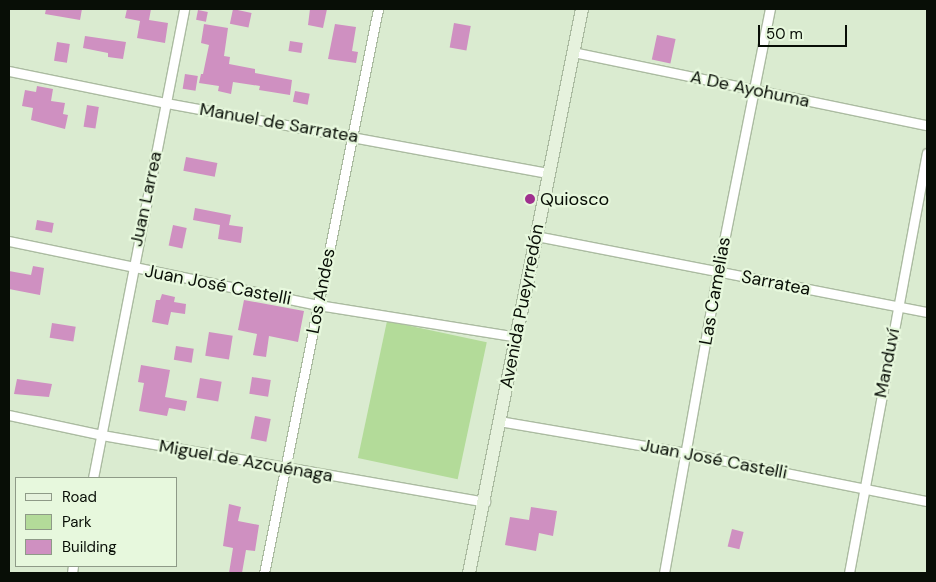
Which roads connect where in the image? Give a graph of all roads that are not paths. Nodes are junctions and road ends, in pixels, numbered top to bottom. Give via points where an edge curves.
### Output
1 (184, 9) edge
2 (378, 9) edge
3 (582, 9) edge
4 (770, 9) edge
5 (573, 52) junction
6 (9, 71) edge
7 (755, 90) junction
8 (166, 103) junction
9 (927, 125) edge
10 (351, 136) junction
11 (927, 153) edge
12 (549, 173) junction
13 (536, 236) junction
14 (9, 242) edge
15 (132, 267) junction
16 (718, 271) junction
17 (318, 305) junction
18 (898, 306) junction
19 (927, 312) edge
20 (517, 337) junction
21 (9, 415) edge
22 (499, 421) junction
23 (102, 435) junction
24 (686, 453) junction
25 (286, 468) junction
26 (93, 477) edge
27 (864, 488) junction
28 (927, 501) edge
29 (485, 502) junction
30 (264, 573) edge
31 (469, 573) edge
32 (664, 573) edge
33 (849, 573) edge

1 - 8 street, Juan Larrea
2 - 10 street, Los Andes
3 - 5 main road, Avenida Pueyrredón
4 - 7 street, Las Camelias
5 - 7 street, A De Ayohuma
5 - 12 main road, Avenida Pueyrredón
6 - 8 street, Manuel de Sarratea
7 - 9 street, A De Ayohuma
7 - 16 street, Las Camelias
8 - 10 street, Manuel de Sarratea
8 - 15 street, Juan Larrea
10 - 12 street, Manuel de Sarratea
10 - 17 street, Los Andes
11 - 18 street, Manduví
12 - 13 main road, Avenida Pueyrredón
13 - 16 street, Sarratea
13 - 20 main road, Avenida Pueyrredón
14 - 15 street, Juan José Castelli
15 - 17 street, Juan José Castelli
15 - 23 street, Juan Larrea
16 - 18 street, Sarratea
16 - 24 street, Las Camelias
17 - 20 street, Juan José Castelli
17 - 25 street, Los Andes
18 - 19 street, Sarratea
18 - 27 street, Manduví
20 - 22 main road, Avenida Pueyrredón
21 - 23 street, Miguel de Azcuénaga
22 - 24 street, Juan José Castelli
22 - 29 main road, Avenida Pueyrredón
23 - 25 street, Miguel de Azcuénaga
23 - 26 street, Juan Larrea
24 - 27 street, Juan José Castelli
24 - 32 street, Las Camelias
25 - 29 street, Miguel de Azcuénaga
25 - 30 street, Los Andes
27 - 28 street, Juan José Castelli
27 - 33 street, Manduví
29 - 31 main road, Avenida Pueyrredón

